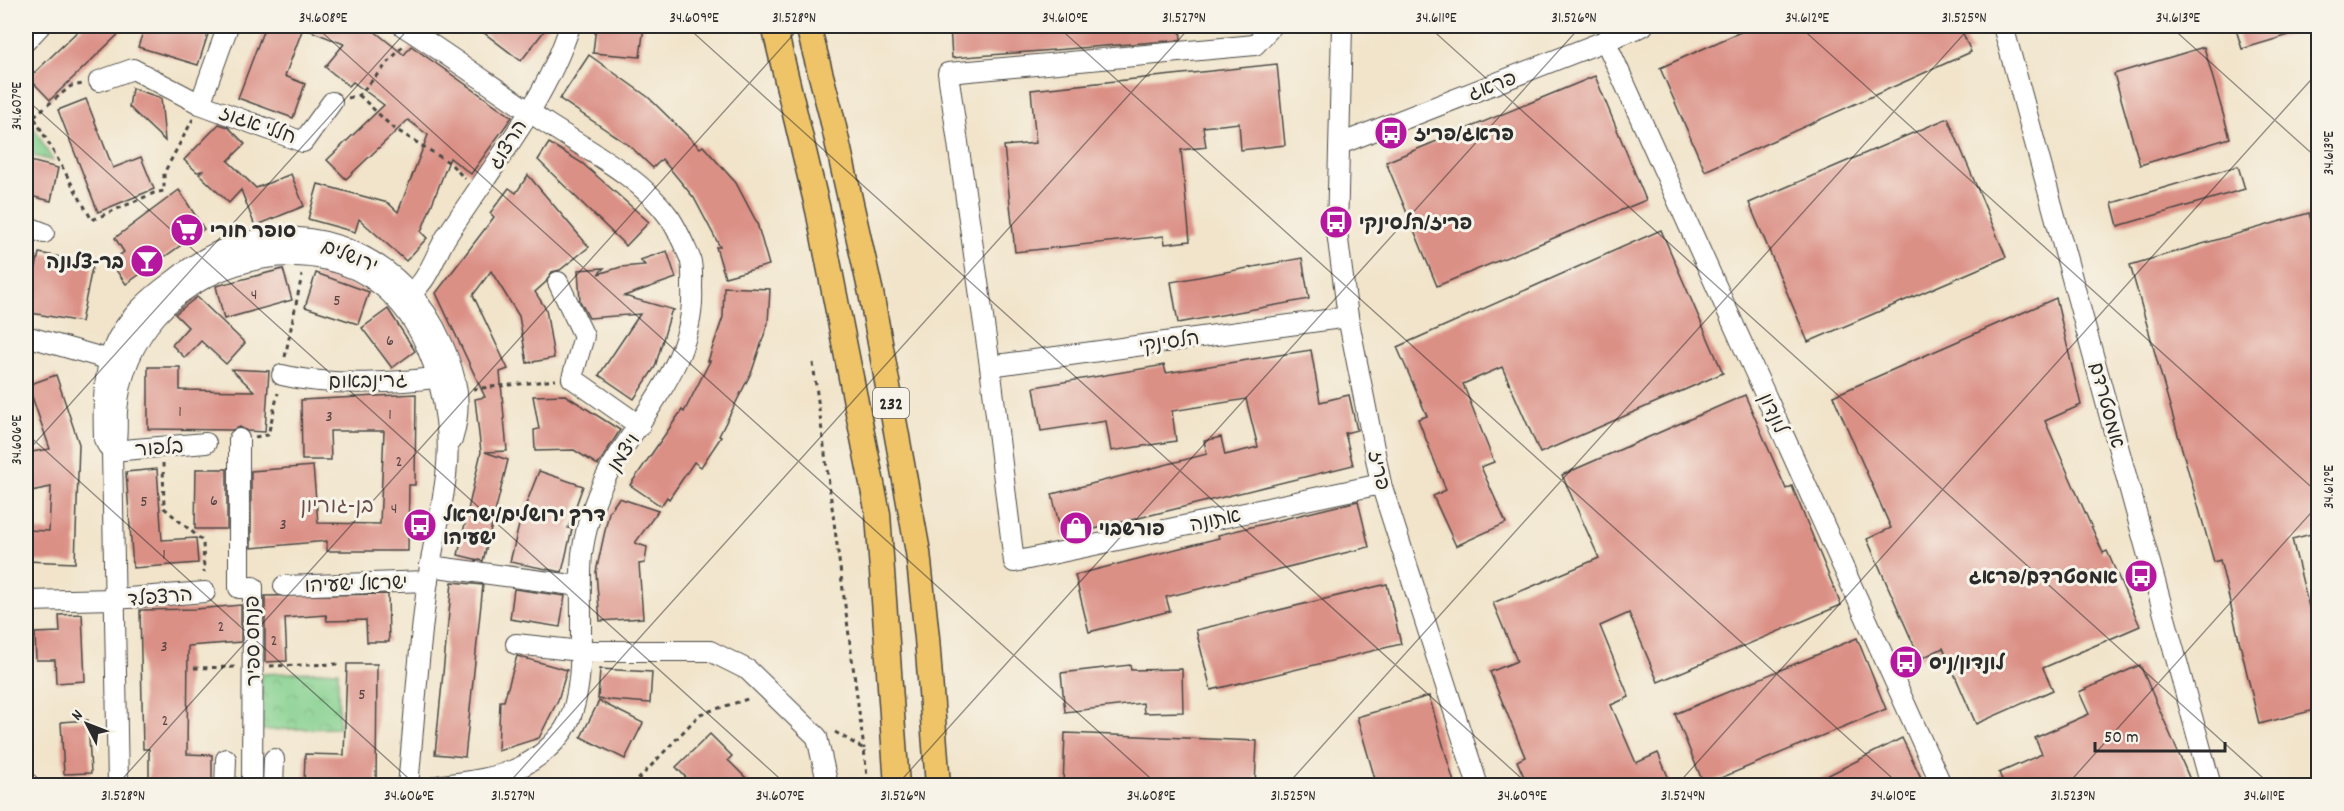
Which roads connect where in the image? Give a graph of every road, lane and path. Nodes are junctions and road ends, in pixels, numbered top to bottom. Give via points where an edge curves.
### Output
1 (40, 26) edge
2 (228, 26) edge
3 (570, 26) edge
4 (774, 26) edge
5 (808, 26) edge
6 (1272, 26) edge
7 (1342, 26) edge
8 (1643, 26) edge
9 (2003, 26) edge
10 (408, 29) edge
11 (1605, 40) junction
12 (26, 41) edge
13 (99, 81) joint
14 (359, 95) junction
15 (332, 102) joint
16 (26, 103) edge
17 (200, 104) junction
18 (528, 111) junction
19 (34, 116) junction
20 (1340, 144) junction
21 (479, 190) junction
22 (26, 226) edge
23 (44, 232) dead end
24 (307, 256) junction
25 (558, 282) dead end
26 (404, 294) junction
27 (1348, 317) junction
28 (26, 336) edge
29 (118, 362) junction
30 (813, 363) dead end
31 (990, 366) junction
32 (282, 375) junction
33 (572, 378) junction
34 (450, 381) junction
35 (640, 426) junction
36 (239, 439) joint
37 (206, 443) dead end
38 (162, 447) junction
39 (112, 451) junction
40 (1381, 484) junction
41 (429, 573) junction
42 (284, 586) dead end
43 (580, 586) junction
44 (205, 592) joint
45 (115, 599) junction
46 (26, 601) edge
47 (516, 644) dead end
48 (581, 651) junction
49 (770, 692) junction
50 (864, 749) dead end
51 (226, 759) dead end
52 (274, 759) dead end
53 (118, 786) edge
54 (225, 786) edge
55 (252, 786) edge
56 (273, 786) edge
57 (408, 786) edge
58 (437, 786) edge
59 (632, 786) edge
60 (828, 786) edge
61 (897, 786) edge
62 (938, 786) edge
63 (1478, 786) edge
64 (1942, 786) edge
65 (2211, 786) edge

1 - 12 street
2 - 17 street, חללי אגוז
3 - 18 street, הרצוג via 560,56
4 - 61 main road, 232 via 818,210 878,514
5 - 62 main road, 232 via 871,293 918,552
6 - 31 street via 1254,45 948,73
7 - 20 street, פריז
8 - 11 street, פראג
9 - 65 street, אמסטרדם
10 - 14 path
10 - 18 street, ויצמן
11 - 20 street, פראג
11 - 64 street, לונדון
13 - 17 street, חללי אגוז via 133,69
13 - 19 path via 71,86
14 - 15 path
14 - 21 path via 392,126 450,163
15 - 17 street, חללי אגוז via 303,142
16 - 19 path
17 - 19 path via 164,173 164,191 92,220
18 - 21 street, הרצוג
18 - 35 street, ויצמן via 634,181 669,217 691,261 693,309 684,345
20 - 27 street, פריז via 1337,232
21 - 26 street, הרצוג via 434,258 429,275
22 - 23 street
24 - 26 street, ירושלים via 339,264
24 - 29 street, ירושלים via 242,263 191,286 157,315
24 - 32 path
25 - 33 street via 584,336
26 - 29 street, ירושלים via 388,270 357,253 318,240 260,240 227,248 184,273 143,306 122,333
26 - 34 street, ירושלים via 423,338
27 - 31 street, הלסינקי
27 - 40 street, פריז
28 - 29 street
29 - 39 street, ירושלים via 105,377 104,439
30 - 50 path
31 - 40 street, אתונה via 1014,562
32 - 34 street, גרינבאום via 342,382
32 - 36 path via 268,435
33 - 34 path
33 - 35 street
34 - 41 street, ירושלים via 460,415 448,451
35 - 43 street, ויצמן via 609,471 591,509
36 - 55 street, פנחס ספיר via 238,588 253,586
37 - 38 street, בלפור
38 - 39 street, בלפור
38 - 44 path via 164,508 203,541
39 - 45 street, ירושלים
40 - 63 street, פריז
41 - 42 street, ישראל ישעיהו
41 - 43 street, ישראל ישעיהו
41 - 57 street, ירושלים
43 - 48 street, ויצמן
44 - 45 street, הרצפלד
45 - 46 street, הרצפלד
45 - 53 street, ירושלים
47 - 48 street
48 - 49 street via 710,651 748,670
48 - 58 street, ויצמן via 577,702 562,733 541,755 517,770 491,779
49 - 59 path via 700,714
49 - 60 street via 817,737
51 - 54 street
52 - 56 street

